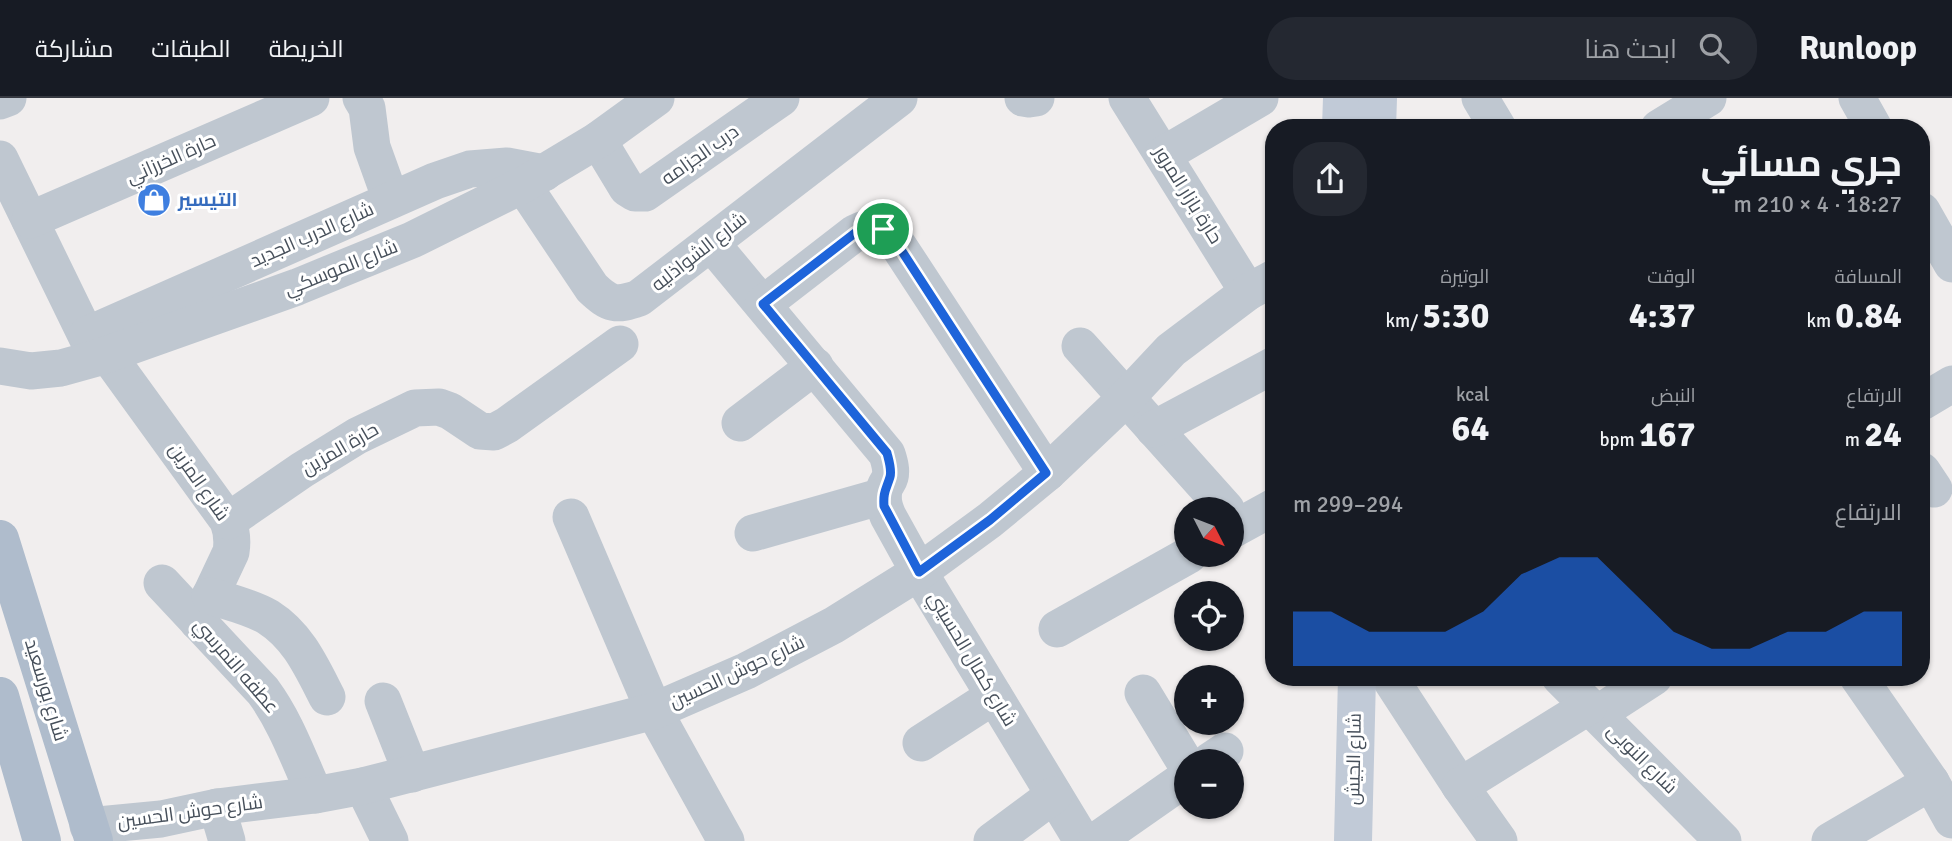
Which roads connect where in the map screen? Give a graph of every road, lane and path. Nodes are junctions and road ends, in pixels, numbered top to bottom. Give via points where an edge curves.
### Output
1 (8, 98) edge
2 (311, 98) edge
3 (361, 98) edge
4 (656, 98) edge
5 (781, 98) edge
6 (899, 98) edge
7 (1023, 98) edge
8 (1035, 98) edge
9 (1127, 98) edge
10 (1259, 98) edge
11 (1342, 98) edge
12 (1378, 98) edge
13 (1480, 98) edge
14 (1707, 98) edge
15 (1857, 98) edge
16 (0, 101) edge
17 (1341, 119) edge
18 (1377, 119) edge
19 (1493, 119) edge
20 (1673, 119) edge
21 (1869, 119) edge
22 (598, 140) junction
23 (1163, 155) junction
24 (0, 159) edge
25 (533, 179) junction
26 (391, 200) junction
27 (30, 220) junction
28 (1930, 225) edge
29 (711, 243) junction
30 (1952, 264) edge
31 (1261, 285) edge
32 (763, 304) junction
33 (620, 344) dead end
34 (1080, 346) dead end
35 (97, 349) junction
36 (0, 366) edge
37 (815, 366) junction
38 (1265, 370) edge
39 (1952, 384) edge
40 (1930, 397) edge
41 (1126, 398) junction
42 (740, 423) dead end
43 (1154, 429) junction
44 (1046, 473) junction
45 (883, 496) junction
46 (1213, 497) edge
47 (1265, 510) edge
48 (571, 517) dead end
49 (1244, 517) edge
50 (228, 521) junction
51 (753, 533) dead end
52 (0, 539) edge
53 (1174, 563) edge
54 (919, 572) junction
55 (162, 583) dead end
56 (204, 609) junction
57 (1057, 629) dead end
58 (1330, 686) edge
59 (1357, 686) edge
60 (1394, 686) edge
61 (1569, 686) edge
62 (1637, 686) edge
63 (1864, 686) edge
64 (1143, 693) dead end
65 (0, 696) edge
66 (994, 696) junction
67 (327, 697) dead end
68 (383, 701) dead end
69 (1593, 710) junction
70 (654, 711) junction
71 (921, 743) dead end
72 (1177, 749) edge
73 (412, 774) junction
74 (1931, 782) junction
75 (363, 786) junction
76 (1460, 786) junction
77 (1174, 792) edge
78 (315, 795) junction
79 (1054, 795) junction
80 (1952, 820) edge
81 (222, 824) edge
82 (1143, 828) edge
83 (91, 833) edge
84 (42, 841) edge
85 (390, 841) edge
86 (726, 841) edge
87 (992, 841) edge
88 (1083, 841) edge
89 (1096, 841) edge
90 (1329, 841) edge
91 (1353, 841) edge
92 (1499, 841) edge
93 (1723, 841) edge
94 (1830, 841) edge

1 - 16 street
2 - 27 street, حارة الخرزاني
3 - 26 street via 368,108 372,147
4 - 22 street, شارع الموسكي
5 - 22 street, درب الجزامه via 645,193 627,188
6 - 29 street, شارع الشواذليه
7 - 8 street
9 - 23 street, حارة بازار المرور
10 - 23 street
11 - 17 main road
12 - 18 main road
13 - 19 street
14 - 20 street
15 - 21 street
22 - 25 street, شارع الموسكي
23 - 31 street, حارة بازار المرور
24 - 27 street, شارع المزين
25 - 26 street, شارع الدرب الجديد via 508,166 470,169
25 - 29 street, شارع الشواذليه via 592,288 605,300 622,304 639,299
25 - 35 street, شارع الموسكي via 399,246 297,287
26 - 35 street, شارع الدرب الجديد
27 - 35 street, شارع المزين
28 - 30 street
29 - 32 street
31 - 41 street, شارع حوش الحسين via 1171,351
32 - 37 street
32 - 44 street via 855,233 869,226 883,229 894,239
33 - 50 street, حارة المزين via 494,432 480,431 439,407 415,408 357,436
34 - 41 street
35 - 36 street, شارع الموسكي via 61,368 31,371
35 - 50 street, شارع المزين
37 - 42 street
37 - 45 street via 887,453 890,477
38 - 43 street
39 - 40 street
41 - 43 street
41 - 44 street, شارع حوش الحسين
43 - 46 street
44 - 54 street, شارع حوش الحسين
45 - 51 street
45 - 54 street, شارع كمال الحسيني via 888,516
47 - 49 street
48 - 70 street
50 - 56 street, شارع المزين via 231,552
52 - 83 main road, شارع بورسعيد
53 - 57 street
54 - 66 street, شارع كمال الحسيني
54 - 70 street, شارع حوش الحسين via 779,654
55 - 56 street, عطفه النمرسي
56 - 67 street via 266,616 305,654
56 - 78 street, عطفه النمرسي via 272,704
58 - 90 main road, شارع الجيش
59 - 91 main road, شارع الجيش
60 - 76 street
61 - 69 street, شارع النوبى
62 - 69 street
63 - 74 street
64 - 72 street
65 - 84 main road
66 - 71 street
66 - 79 street, شارع كمال الحسيني
68 - 73 street
69 - 76 street
69 - 93 street, شارع النوبى
70 - 73 street, شارع حوش الحسين
70 - 86 street
73 - 75 street, شارع حوش الحسين
74 - 80 street
74 - 94 street
75 - 78 street, شارع حوش الحسين
75 - 85 street
76 - 92 street
77 - 82 street
78 - 81 street, شارع حوش الحسين
79 - 87 street
79 - 88 street, شارع كمال الحسيني
81 - 83 street, شارع حوش الحسين via 161,819
82 - 89 street

